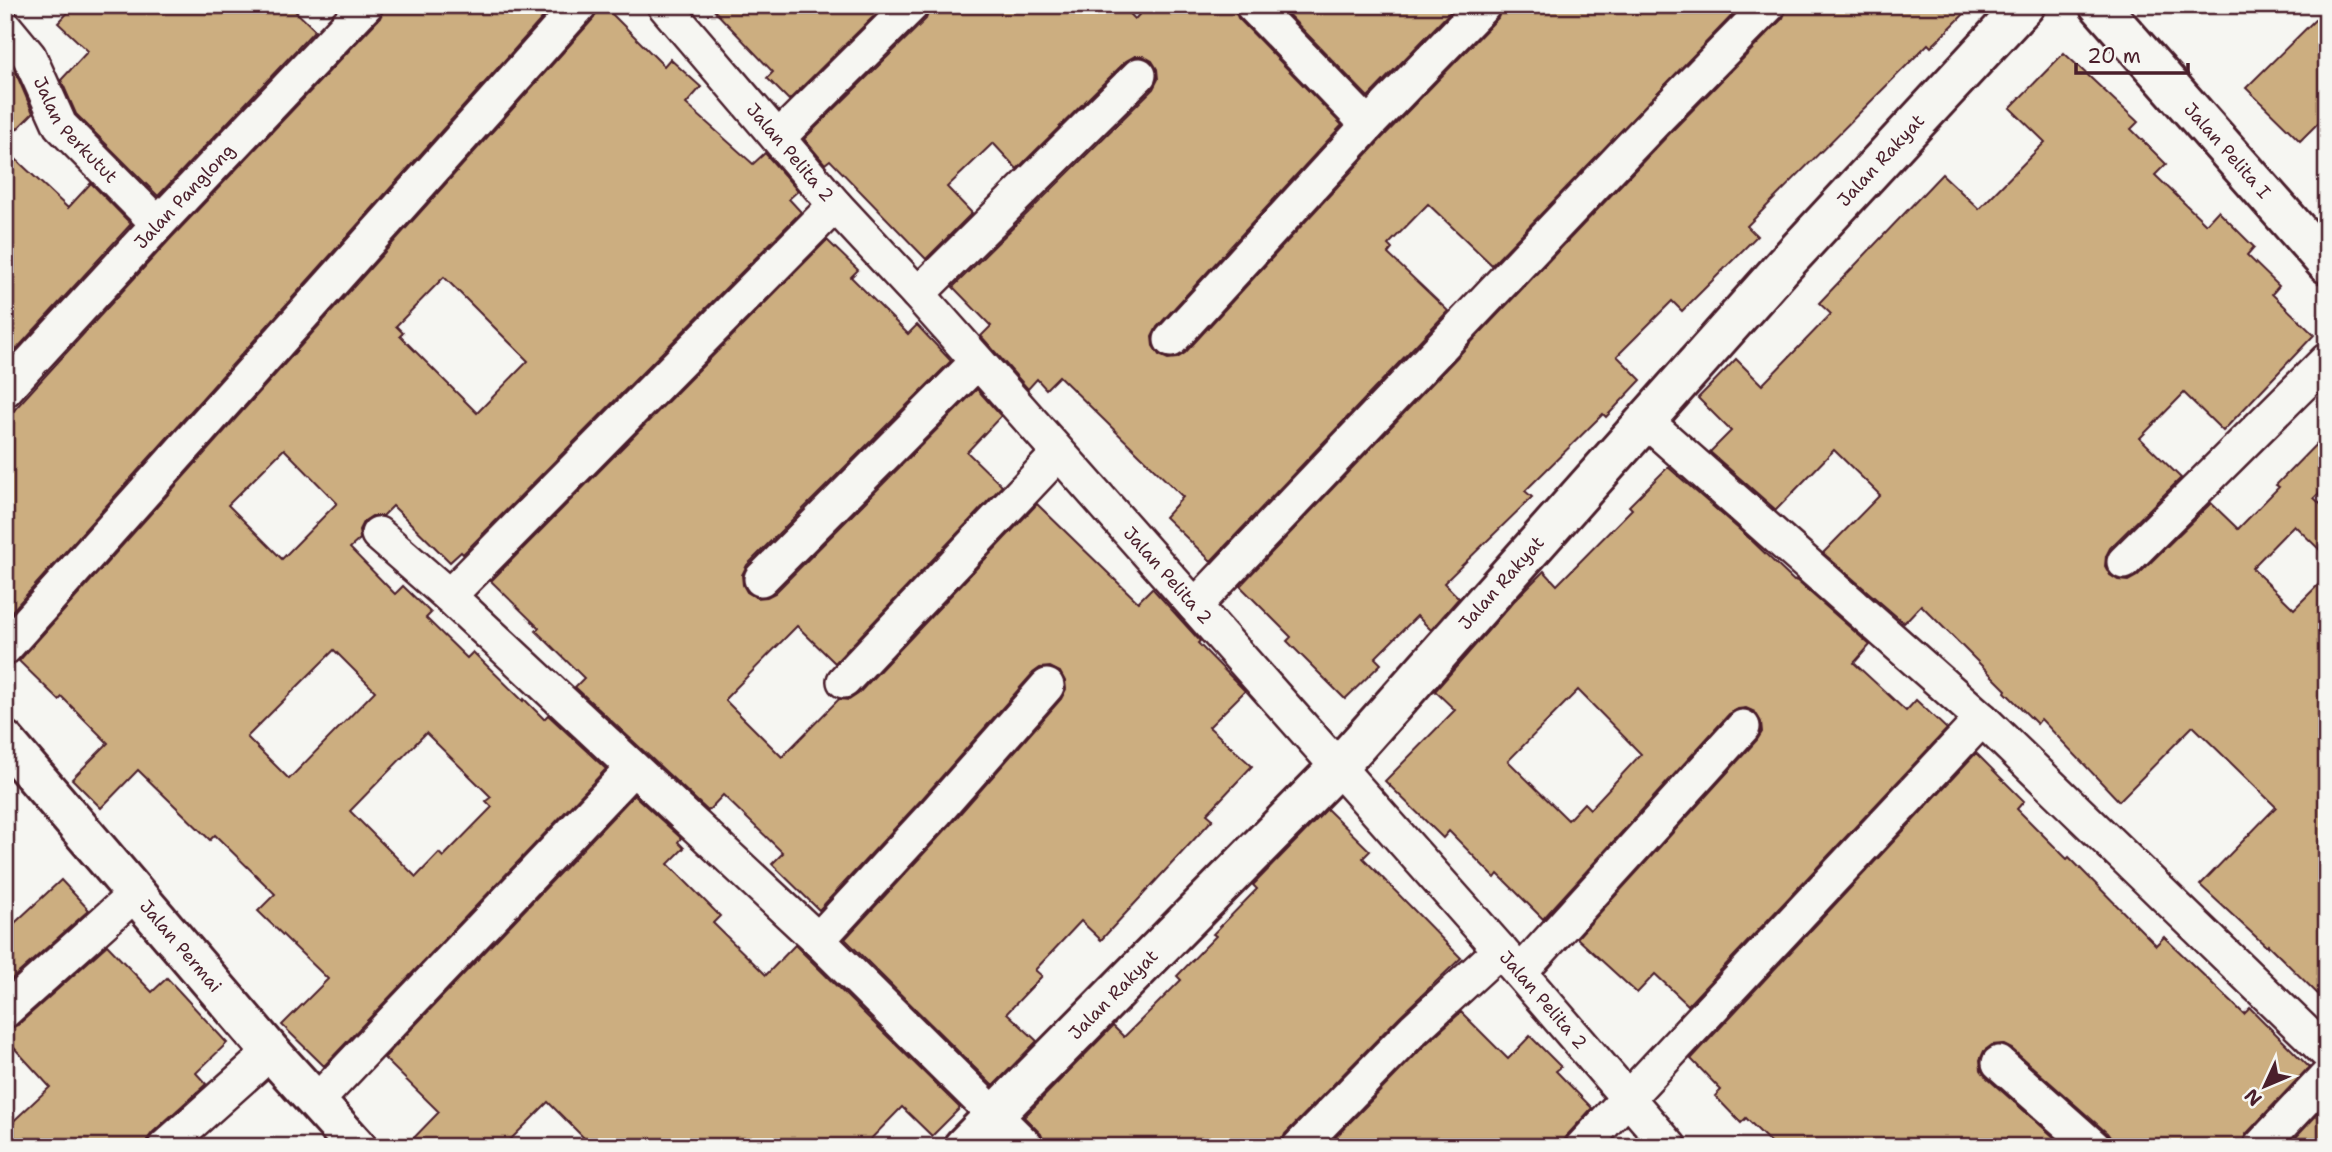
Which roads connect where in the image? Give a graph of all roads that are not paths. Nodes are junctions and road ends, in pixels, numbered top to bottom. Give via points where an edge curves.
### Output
1 (366, 5) edge
2 (580, 5) edge
3 (664, 5) edge
4 (912, 5) edge
5 (1252, 5) edge
6 (1485, 5) edge
7 (1769, 5) edge
8 (2025, 5) edge
9 (2099, 5) edge
10 (5, 27) edge
11 (1139, 75) dead end
12 (1368, 125) junction
13 (778, 138) junction
14 (835, 205) junction
15 (158, 223) junction
16 (2327, 264) edge
17 (918, 294) junction
18 (1171, 340) dead end
19 (2327, 360) edge
20 (977, 362) junction
21 (5, 390) edge
22 (1646, 421) junction
23 (1058, 454) junction
24 (377, 534) dead end
25 (2124, 562) dead end
26 (761, 579) dead end
27 (449, 596) junction
28 (1195, 606) junction
29 (5, 648) edge
30 (844, 681) dead end
31 (1047, 686) dead end
32 (1982, 719) junction
33 (1743, 727) dead end
34 (5, 741) edge
35 (633, 768) junction
36 (1337, 768) junction
37 (135, 894) junction
38 (818, 940) junction
39 (1510, 962) junction
40 (5, 1011) edge
41 (271, 1052) junction
42 (2327, 1053) edge
43 (1998, 1063) dead end
44 (2327, 1076) edge
45 (1628, 1098) junction
46 (316, 1102) junction
47 (995, 1115) junction
48 (165, 1147) edge
49 (358, 1147) edge
50 (963, 1147) edge
51 (1027, 1147) edge
52 (1298, 1147) edge
53 (1582, 1147) edge
54 (1670, 1147) edge
55 (2094, 1147) edge
56 (2260, 1147) edge

1 - 15 street, Jalan Panglong
2 - 29 street
3 - 13 street, Jalan Pelita 2
4 - 13 street
5 - 12 street
6 - 12 street
7 - 28 street
8 - 22 street, Jalan Rakyat
9 - 16 street, Jalan Pelita I
10 - 15 street, Jalan Perkutut via 29,56 60,125
11 - 17 street
12 - 18 street
13 - 14 street, Jalan Pelita 2
14 - 17 street, Jalan Pelita 2
14 - 27 street
15 - 21 street, Jalan Panglong
17 - 20 street, Jalan Pelita 2
19 - 25 street
20 - 23 street, Jalan Pelita 2
20 - 26 street
22 - 32 street
22 - 36 street, Jalan Rakyat
23 - 28 street, Jalan Pelita 2
23 - 30 street
24 - 27 street
27 - 35 street
28 - 36 street, Jalan Pelita 2
31 - 38 street
32 - 42 street
32 - 45 street
33 - 39 street
34 - 37 street, Jalan Permai
35 - 38 street
35 - 46 street
36 - 39 street, Jalan Pelita 2
36 - 47 street, Jalan Rakyat
37 - 40 street
37 - 41 street, Jalan Permai
38 - 47 street
39 - 45 street, Jalan Pelita 2
39 - 52 street via 1414,1030
41 - 46 street, Jalan Permai
41 - 48 street
43 - 55 street
44 - 56 street
45 - 53 street
45 - 54 street, Jalan Pelita 2
46 - 49 street, Jalan Permai
47 - 50 street, Jalan Rakyat
47 - 51 street

